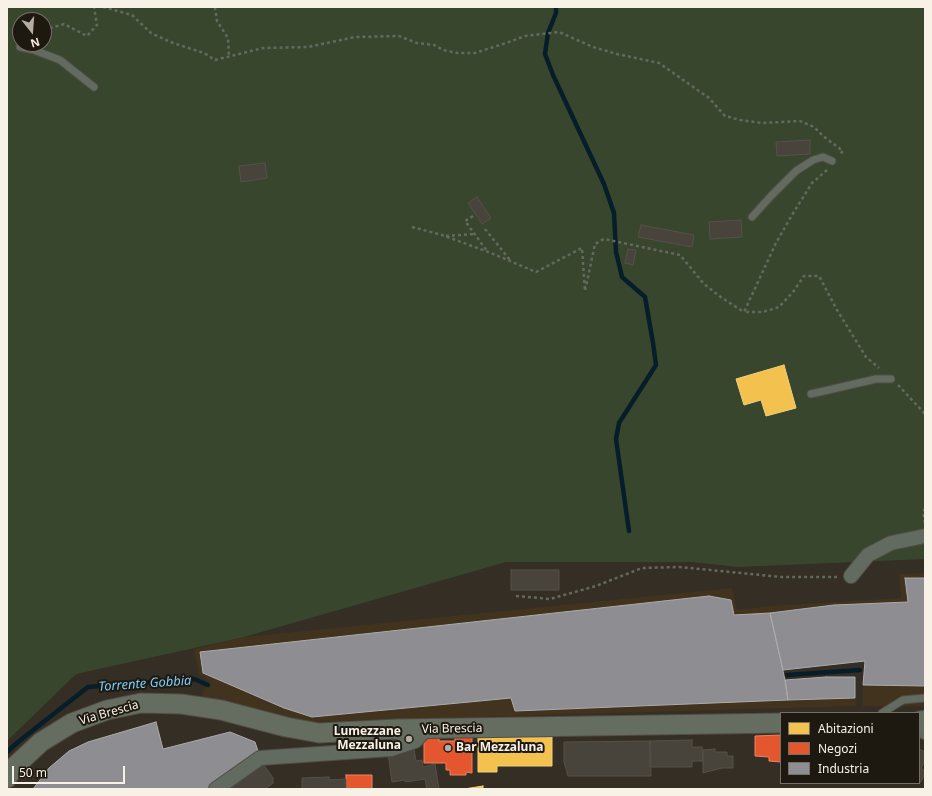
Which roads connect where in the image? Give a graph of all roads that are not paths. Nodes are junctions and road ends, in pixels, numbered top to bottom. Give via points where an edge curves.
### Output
1 (39, 52) edge
2 (94, 87) dead end
3 (832, 161) road end
4 (752, 217) dead end
5 (891, 379) road end
6 (811, 394) dead end
7 (925, 536) edge
8 (851, 576) road end
9 (925, 698) edge
10 (884, 712) edge
11 (780, 723) edge
12 (426, 729) junction
13 (7, 778) edge
14 (216, 789) edge

1 - 2 lane via 60,60
3 - 4 lane via 823,157 796,171
5 - 6 lane via 876,379
7 - 8 street via 891,543 868,555
9 - 10 lane via 903,700
11 - 12 main road, Via Brescia
12 - 13 main road, Via Brescia via 319,732 286,727 221,710 181,704 141,703 107,710 72,723 41,742 13,768
12 - 14 street via 415,741 391,749 260,758

